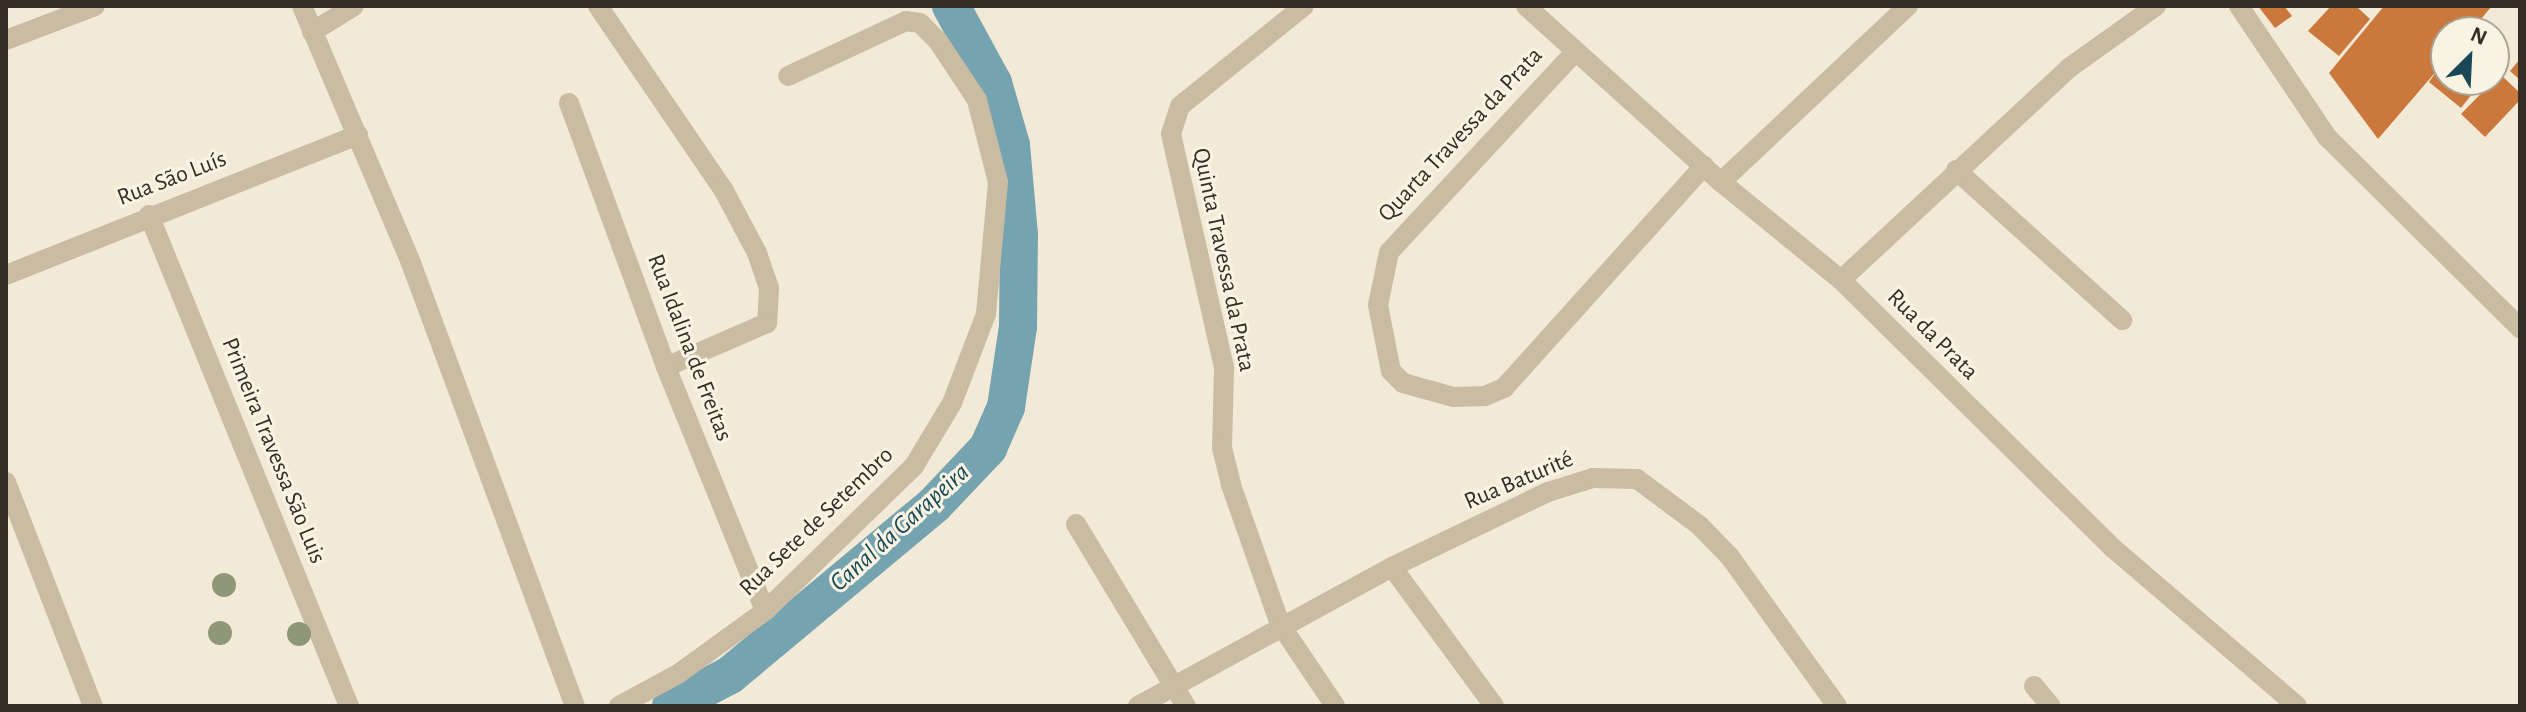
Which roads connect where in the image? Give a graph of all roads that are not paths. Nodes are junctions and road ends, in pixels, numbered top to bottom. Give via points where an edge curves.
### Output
1 (95, 6) edge
2 (302, 6) edge
3 (354, 6) edge
4 (598, 6) edge
5 (1304, 6) edge
6 (1526, 6) edge
7 (1908, 6) edge
8 (2156, 6) edge
9 (2239, 6) edge
10 (902, 17) edge
11 (312, 32) junction
12 (6, 40) edge
13 (1575, 52) junction
14 (788, 76) dead end
15 (569, 103) dead end
16 (358, 135) junction
17 (1704, 166) junction
18 (1956, 170) junction
19 (1721, 182) junction
20 (149, 215) junction
21 (6, 275) edge
22 (1841, 280) junction
23 (2122, 320) dead end
24 (2520, 328) edge
25 (666, 367) junction
26 (6, 482) edge
27 (1076, 524) dead end
28 (1392, 567) junction
29 (765, 611) junction
30 (1280, 624) junction
31 (1171, 685) junction
32 (2034, 686) dead end
33 (93, 706) edge
34 (349, 706) edge
35 (575, 706) edge
36 (619, 706) edge
37 (1138, 706) edge
38 (1186, 706) edge
39 (1335, 706) edge
40 (1494, 706) edge
41 (1837, 706) edge
42 (2051, 706) edge
43 (2297, 706) edge

1 - 12 street
2 - 11 street
3 - 11 street
4 - 25 street via 723,189 769,288 767,323
5 - 30 street, Quinta Travessa da Prata via 1180,106 1171,134 1224,368 1222,448
6 - 13 street, Rua da Prata
7 - 19 street
8 - 18 street via 2069,68
9 - 24 street via 2327,137
10 - 14 street
10 - 29 street, Rua Sete de Setembro via 920,23 938,41 977,100 988,136 998,182 986,314 952,403 914,466
11 - 16 street
13 - 17 street, Rua da Prata
13 - 17 street, Quarta Travessa da Prata via 1389,252 1378,305 1391,371 1403,383 1453,397 1485,396 1504,388
15 - 25 street, Rua Idalina de Freitas
16 - 20 street, Rua São Luís
16 - 35 street via 411,263
17 - 19 street, Rua da Prata
18 - 22 street
18 - 23 street
19 - 22 street, Rua da Prata
20 - 21 street, Rua São Luís
20 - 34 street, Primeira Travessa São Luis
22 - 43 street, Rua da Prata via 2114,549
25 - 29 street, Rua Idalina de Freitas
26 - 33 street
27 - 31 street
28 - 30 street, Rua Baturité
28 - 40 street
28 - 41 street, Rua Baturité via 1548,492 1593,478 1637,479 1663,494 1730,557
29 - 36 street, Rua Sete de Setembro via 678,674
30 - 31 street, Rua Baturité
30 - 39 street
31 - 37 street, Rua Baturité
31 - 38 street
32 - 42 street

